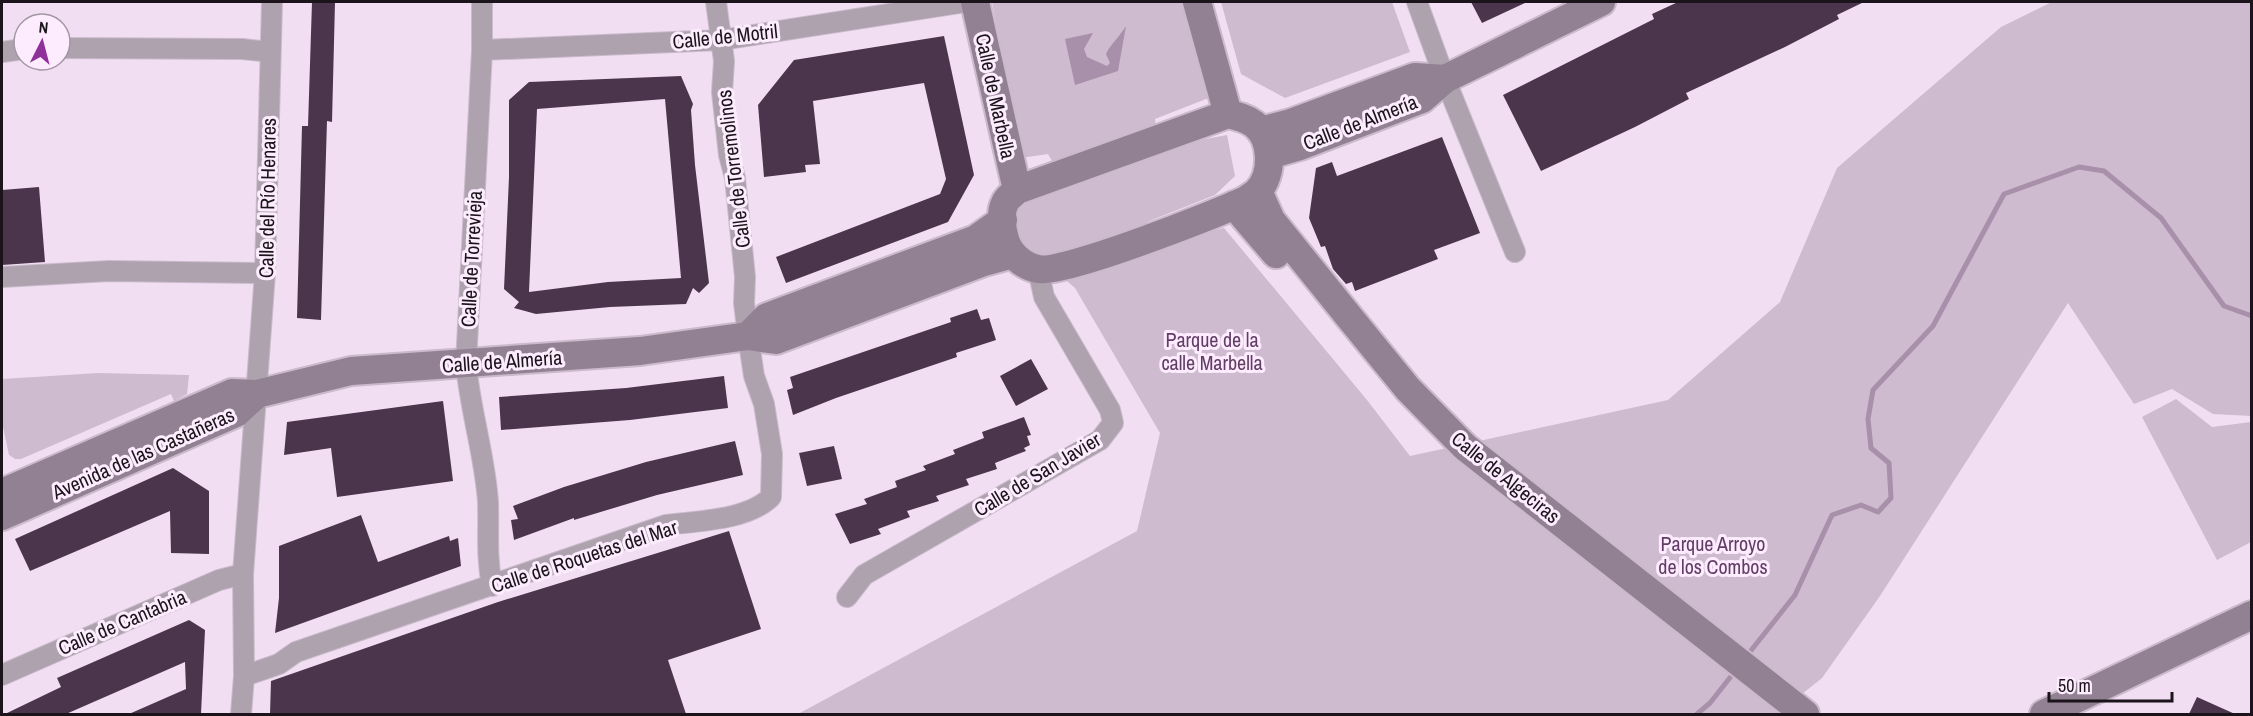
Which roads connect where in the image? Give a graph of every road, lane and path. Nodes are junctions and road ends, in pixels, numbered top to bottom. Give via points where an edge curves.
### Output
1 (272, 2) edge
2 (482, 2) edge
3 (716, 2) edge
4 (966, 2) edge
5 (975, 2) edge
6 (1197, 2) edge
7 (1417, 2) edge
8 (1601, 2) edge
9 (721, 40) junction
10 (72, 48) edge
11 (482, 50) junction
12 (270, 52) junction
13 (1445, 79) junction
14 (1228, 114) junction
15 (1265, 143) junction
16 (1017, 189) junction
17 (1258, 191) junction
18 (1234, 205) junction
19 (1003, 220) junction
20 (1515, 252) dead end
21 (1013, 254) junction
22 (1038, 269) junction
23 (266, 273) junction
24 (2, 278) edge
25 (748, 336) junction
26 (466, 364) junction
27 (257, 394) junction
28 (1429, 425) junction
29 (2, 495) edge
30 (243, 574) junction
31 (492, 586) junction
32 (847, 597) dead end
33 (2252, 615) edge
34 (2252, 635) edge
35 (2, 675) edge
36 (244, 676) junction
37 (241, 714) edge
38 (1777, 714) edge
39 (1805, 714) edge
40 (2044, 714) edge
41 (2089, 714) edge

1 - 12 street, Calle del Río Henares
2 - 11 street, Calle de Torrevieja
3 - 9 street, Calle de Torremolinos
4 - 9 street, Calle de Motril
5 - 16 street, Calle de Marbella
6 - 14 street
7 - 13 street
8 - 13 street, Calle de Almería
9 - 11 street, Calle de Motril
9 - 25 street, Calle de Torremolinos via 722,92 735,178
10 - 12 street
11 - 26 street, Calle de Torrevieja
12 - 23 street, Calle del Río Henares
13 - 15 street, Calle de Almería via 1422,99 1300,146
13 - 20 street
14 - 15 street via 1254,124
14 - 16 street
15 - 17 street via 1264,181
16 - 19 street via 1004,204
17 - 18 street
17 - 28 street, Calle de Algeciras via 1271,220 1408,389
18 - 22 street via 1082,261
18 - 28 street, Calle de Algeciras via 1395,402
19 - 21 street via 1006,244
19 - 25 street via 976,239 767,316
21 - 22 street
21 - 25 street, Calle de Almería via 776,340
22 - 32 street, Calle de San Javier via 1044,297 1110,410 1113,423 1100,440 864,575
23 - 24 street via 110,271
23 - 27 street, Calle del Río Henares
25 - 26 street, Calle de Almería via 640,351
25 - 31 street, Calle de Roquetas del Mar via 772,454 771,497 763,505 719,518 666,525
26 - 27 street, Calle de Almería via 351,371
26 - 31 street, Calle de Torrevieja via 488,501 487,561
27 - 29 street, Avenida de las Castañeras via 236,413
27 - 30 street, Calle del Río Henares
28 - 38 street, Calle de Algeciras via 1454,461
28 - 39 street, Calle de Algeciras via 1465,447
30 - 35 street, Calle de Cantabria via 219,580
30 - 36 street, Calle del Río Henares
31 - 36 street, Calle de Roquetas del Mar via 296,652 279,664
33 - 40 street
34 - 41 street
36 - 37 street, Calle del Río Henares

